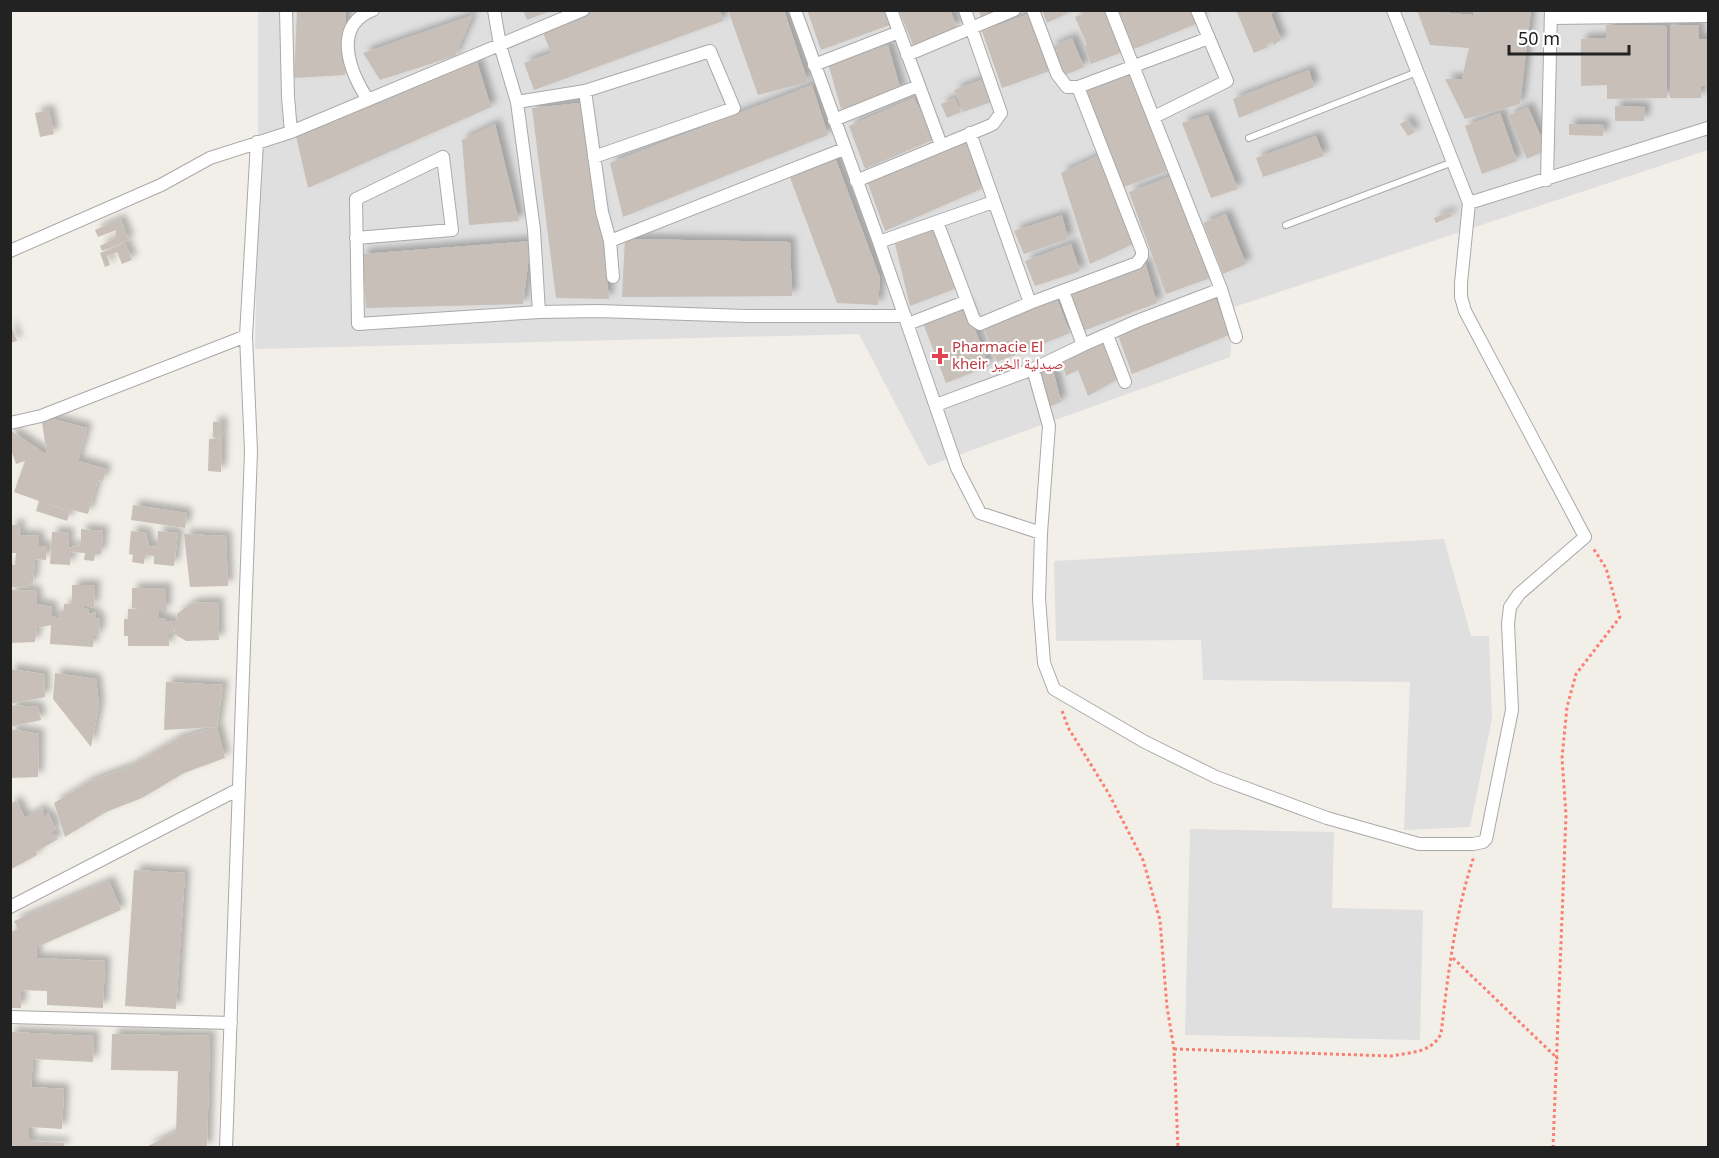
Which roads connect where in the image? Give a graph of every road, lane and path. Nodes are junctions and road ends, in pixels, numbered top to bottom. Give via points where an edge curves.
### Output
1 (286, 10) edge
2 (374, 10) edge
3 (494, 10) edge
4 (891, 10) edge
5 (965, 10) edge
6 (1014, 10) edge
7 (1033, 10) edge
8 (1197, 10) edge
9 (1393, 10) edge
10 (796, 11) edge
11 (1112, 11) edge
12 (576, 12) edge
13 (1552, 14) edge
14 (1670, 14) edge
15 (1708, 16) edge
16 (971, 28) junction
17 (899, 32) junction
18 (1209, 38) junction
19 (500, 45) junction
20 (907, 55) junction
21 (814, 65) junction
22 (1133, 67) junction
23 (1418, 72) junction
24 (918, 86) junction
25 (1078, 87) junction
26 (585, 91) junction
27 (368, 100) junction
28 (517, 102) junction
29 (1154, 117) junction
30 (834, 120) junction
31 (1708, 128) edge
32 (291, 132) junction
33 (970, 133) junction
34 (1249, 138) dead end
35 (257, 142) junction
36 (941, 145) junction
37 (844, 149) junction
38 (594, 158) junction
39 (1453, 162) junction
40 (1547, 180) junction
41 (856, 181) junction
42 (993, 202) junction
43 (1469, 203) junction
44 (937, 222) junction
45 (1286, 225) dead end
46 (356, 238) junction
47 (610, 242) junction
48 (879, 242) junction
49 (10, 251) edge
50 (613, 277) dead end
51 (1221, 289) junction
52 (1063, 291) junction
53 (967, 301) junction
54 (1029, 303) junction
55 (539, 312) junction
56 (906, 320) junction
57 (1107, 335) junction
58 (246, 336) junction
59 (1236, 337) dead end
60 (1083, 345) junction
61 (1033, 369) junction
62 (1125, 382) dead end
63 (936, 405) junction
64 (10, 423) edge
65 (1041, 533) junction
66 (1585, 537) junction
67 (1054, 689) junction
68 (239, 789) junction
69 (1479, 843) junction
70 (10, 907) edge
71 (1453, 958) junction
72 (10, 1017) edge
73 (231, 1023) junction
74 (1173, 1049) junction
75 (1558, 1059) junction
76 (226, 1148) edge
77 (1178, 1148) edge
78 (1553, 1148) edge

1 - 32 street
2 - 27 street via 358,18 348,42 352,68
3 - 19 street
4 - 17 street
5 - 16 street
6 - 16 street
7 - 25 street via 1057,74 1067,87
8 - 18 street
9 - 23 street
10 - 21 street
11 - 22 street
12 - 19 street
13 - 14 street
13 - 40 street
14 - 15 street
16 - 20 street
16 - 33 street via 1001,113 993,124
17 - 20 street
17 - 21 street
18 - 22 street
18 - 29 street via 1227,81
19 - 27 street
19 - 28 street
20 - 24 street
21 - 30 street
22 - 25 street
22 - 29 street
23 - 34 lane
23 - 39 street
24 - 30 street
24 - 36 street
25 - 52 street via 1143,254 1137,263
26 - 28 street
26 - 38 street
26 - 38 street via 710,51 734,108
27 - 32 street
28 - 55 street via 534,230
29 - 51 street
30 - 37 street
31 - 40 street
32 - 35 street
33 - 36 street
33 - 42 street
35 - 49 street via 210,158 161,186
35 - 58 street
36 - 41 street
37 - 41 street
37 - 47 street
38 - 47 street
39 - 43 street
39 - 45 lane
40 - 43 street
41 - 48 street
42 - 44 street
42 - 54 street
43 - 66 street via 1461,283 1465,311
44 - 48 street
44 - 53 street
46 - 46 street via 356,199 442,157 452,230
46 - 55 street via 358,324
47 - 50 street
48 - 56 street
51 - 57 street
51 - 59 street
52 - 54 street
52 - 60 street
53 - 54 street via 974,320 980,324
53 - 56 street
55 - 56 street
56 - 63 street
57 - 60 street
57 - 62 street
58 - 64 street via 41,416
58 - 68 street via 251,451
60 - 61 street
61 - 63 street
61 - 65 street via 1048,426
63 - 65 street via 957,468 980,513
65 - 67 street via 1044,663
66 - 69 street via 1510,607 1512,710 1488,834
66 - 75 path via 1606,568 1620,617 1576,674 1567,707 1562,758 1566,815
67 - 69 street via 1145,742 1216,777 1327,818 1419,844
67 - 74 path via 1069,729 1143,860 1160,920
68 - 70 street
68 - 73 street
69 - 71 path via 1467,879
71 - 74 path via 1441,1034 1428,1049 1392,1056
71 - 75 path
72 - 73 street
73 - 76 street
74 - 77 path
75 - 78 path

